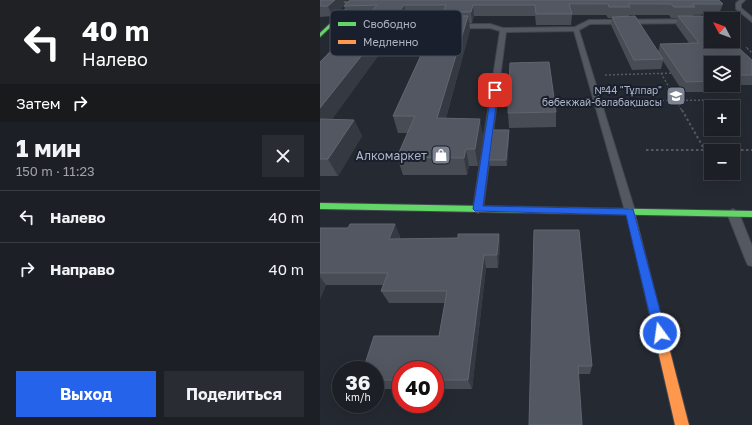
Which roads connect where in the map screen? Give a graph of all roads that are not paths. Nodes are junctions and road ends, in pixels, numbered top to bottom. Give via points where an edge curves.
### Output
1 (743, 0) edge
2 (320, 1) edge
3 (354, 3) joint
4 (347, 10) edge
5 (752, 20) edge
6 (704, 21) edge
7 (462, 26) edge
8 (330, 27) edge
9 (576, 29) junction
10 (503, 30) junction
11 (321, 34) edge
12 (320, 206) edge
13 (478, 209) junction
14 (630, 211) junction
15 (733, 213) junction
16 (752, 214) edge
17 (752, 261) edge
18 (682, 425) edge

1 - 5 lane via 738,3 739,8
2 - 3 lane
3 - 4 street
6 - 9 lane via 590,22
7 - 10 lane via 490,26
8 - 11 street
9 - 10 lane
9 - 14 lane
10 - 13 lane
12 - 13 street
13 - 14 street
14 - 15 street
14 - 18 street
15 - 16 street
15 - 17 lane

